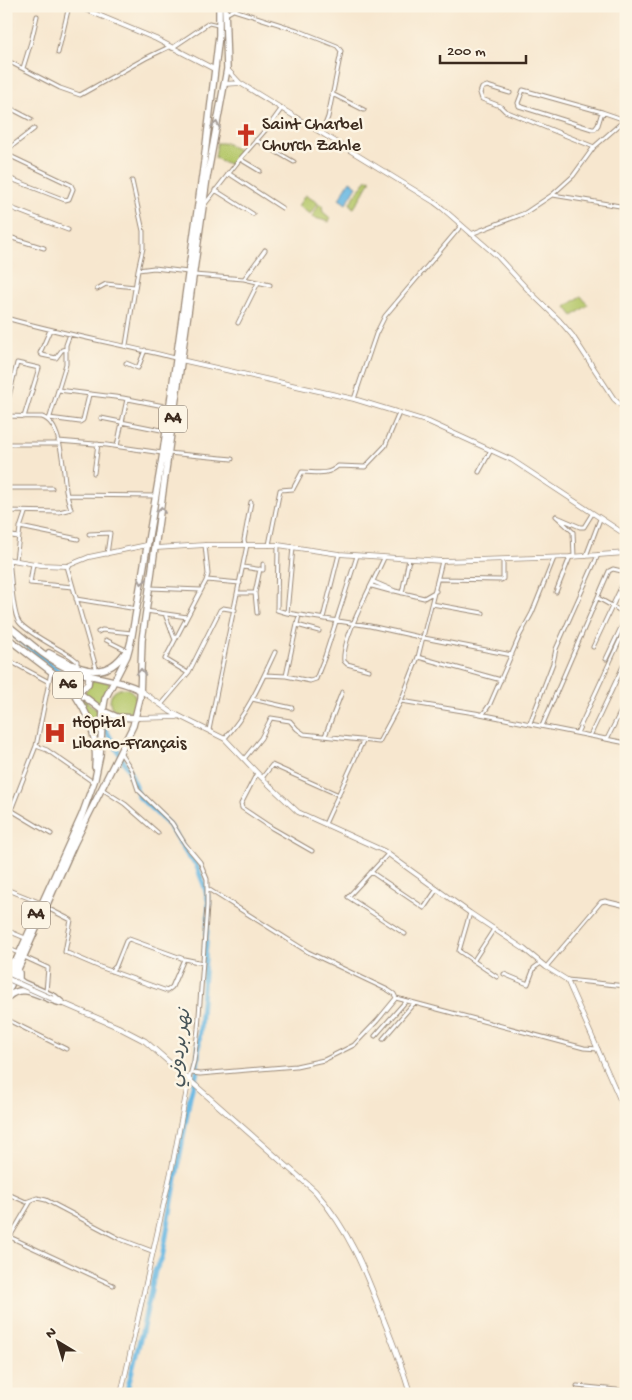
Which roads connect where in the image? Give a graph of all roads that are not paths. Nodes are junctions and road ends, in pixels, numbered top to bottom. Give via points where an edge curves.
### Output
1 (9, 6) edge
2 (70, 6) edge
3 (77, 6) edge
4 (219, 6) edge
5 (225, 6) edge
6 (240, 6) edge
7 (234, 10) junction
8 (226, 14) junction
9 (37, 16) dead end
10 (6, 19) edge
11 (220, 25) junction
12 (170, 47) junction
13 (58, 53) dead end
14 (216, 59) junction
15 (6, 60) edge
16 (228, 60) junction
17 (23, 68) junction
18 (214, 68) junction
19 (228, 69) junction
20 (213, 82) junction
21 (240, 83) junction
22 (224, 84) junction
23 (510, 93) dead end
24 (332, 94) junction
25 (6, 106) edge
26 (282, 108) junction
27 (364, 110) dead end
28 (602, 112) junction
29 (31, 119) dead end
30 (625, 120) edge
31 (34, 129) dead end
32 (322, 133) junction
33 (256, 140) junction
34 (594, 147) junction
35 (6, 153) edge
36 (240, 158) junction
37 (294, 162) dead end
38 (260, 171) dead end
39 (228, 173) junction
40 (6, 177) edge
41 (132, 181) dead end
42 (215, 190) junction
43 (552, 195) junction
44 (6, 206) edge
45 (203, 206) junction
46 (626, 207) edge
47 (282, 208) dead end
48 (253, 214) dead end
49 (461, 226) junction
50 (68, 230) dead end
51 (471, 234) junction
52 (6, 236) edge
53 (44, 248) dead end
54 (265, 250) dead end
55 (138, 270) junction
56 (191, 274) junction
57 (244, 279) junction
58 (258, 284) junction
59 (270, 285) dead end
60 (135, 287) junction
61 (97, 289) dead end
62 (6, 318) edge
63 (238, 324) dead end
64 (50, 330) junction
65 (70, 334) junction
66 (126, 345) junction
67 (66, 349) junction
68 (145, 350) junction
69 (178, 359) junction
70 (126, 362) dead end
71 (58, 390) junction
72 (89, 395) junction
73 (126, 399) junction
74 (354, 399) junction
75 (169, 407) junction
76 (6, 409) edge
77 (626, 410) edge
78 (399, 413) junction
79 (6, 416) edge
80 (24, 417) junction
81 (100, 418) dead end
82 (49, 419) junction
83 (122, 422) junction
84 (166, 431) junction
85 (59, 442) junction
86 (6, 444) edge
87 (98, 444) junction
88 (117, 446) junction
89 (492, 450) junction
90 (165, 453) junction
91 (232, 459) dead end
92 (479, 472) dead end
93 (94, 474) dead end
94 (6, 488) edge
95 (52, 488) dead end
96 (67, 495) junction
97 (156, 496) junction
98 (251, 502) dead end
99 (6, 512) edge
100 (25, 513) junction
101 (592, 514) junction
102 (600, 519) junction
103 (20, 527) junction
104 (89, 534) dead end
105 (6, 535) edge
106 (626, 535) edge
107 (18, 537) junction
108 (148, 537) junction
109 (157, 538) junction
110 (78, 539) dead end
111 (206, 544) junction
112 (246, 544) junction
113 (147, 545) junction
114 (268, 545) junction
115 (278, 545) junction
116 (293, 547) junction
117 (156, 548) junction
118 (624, 552) edge
119 (107, 554) junction
120 (339, 554) junction
121 (598, 555) junction
122 (146, 556) junction
123 (358, 556) junction
124 (586, 556) junction
125 (155, 557) junction
126 (572, 557) junction
127 (384, 558) junction
128 (554, 558) junction
129 (8, 559) edge
130 (16, 560) junction
131 (409, 560) junction
132 (503, 560) junction
133 (442, 561) junction
134 (33, 564) junction
135 (263, 564) dead end
136 (67, 566) junction
137 (243, 567) junction
138 (260, 569) junction
139 (626, 572) edge
140 (11, 573) junction
141 (6, 575) edge
142 (626, 577) edge
143 (439, 579) junction
144 (206, 580) junction
145 (240, 583) junction
146 (373, 584) junction
147 (73, 587) junction
148 (150, 588) junction
149 (201, 590) junction
150 (436, 590) junction
151 (556, 592) dead end
152 (238, 593) junction
153 (255, 593) junction
154 (402, 593) junction
155 (617, 596) junction
156 (76, 598) junction
157 (598, 598) junction
158 (626, 600) edge
159 (432, 604) junction
160 (612, 606) junction
161 (137, 609) junction
162 (234, 610) junction
163 (146, 611) junction
164 (257, 613) dead end
165 (287, 613) junction
166 (484, 613) dead end
167 (165, 614) junction
168 (299, 615) junction
169 (626, 615) edge
170 (187, 617) junction
171 (323, 618) junction
172 (336, 620) junction
173 (6, 624) edge
174 (353, 624) junction
175 (297, 625) junction
176 (626, 627) edge
177 (318, 631) dead end
178 (98, 632) dead end
179 (132, 634) junction
180 (6, 638) edge
181 (424, 638) junction
182 (106, 640) dead end
183 (174, 640) junction
184 (36, 647) junction
185 (594, 647) dead end
186 (127, 650) junction
187 (274, 652) dead end
188 (512, 654) junction
189 (418, 657) junction
190 (6, 658) edge
191 (606, 660) dead end
192 (626, 660) edge
193 (77, 666) junction
194 (369, 670) dead end
195 (98, 671) junction
196 (188, 673) junction
197 (265, 675) junction
198 (56, 676) junction
199 (89, 676) junction
200 (286, 676) junction
201 (501, 680) junction
202 (50, 681) junction
203 (114, 681) junction
204 (140, 690) junction
205 (79, 692) junction
206 (342, 692) dead end
207 (252, 699) junction
208 (401, 701) junction
209 (626, 701) edge
210 (160, 706) junction
211 (292, 708) dead end
212 (103, 711) junction
213 (483, 714) junction
214 (179, 717) junction
215 (136, 718) junction
216 (530, 723) junction
217 (542, 726) junction
218 (209, 730) junction
219 (577, 733) junction
220 (325, 736) junction
221 (590, 736) junction
222 (224, 738) junction
223 (607, 739) junction
224 (363, 741) junction
225 (626, 743) edge
226 (36, 746) junction
227 (120, 751) junction
228 (244, 759) junction
229 (257, 772) junction
230 (262, 778) junction
231 (95, 781) junction
232 (101, 789) junction
233 (339, 796) junction
234 (6, 807) edge
235 (12, 810) junction
236 (6, 823) edge
237 (325, 825) junction
238 (158, 833) dead end
239 (51, 834) dead end
240 (312, 851) dead end
241 (388, 854) junction
242 (371, 872) junction
243 (6, 889) edge
244 (208, 889) junction
245 (437, 889) junction
246 (43, 905) junction
247 (626, 906) edge
248 (470, 913) junction
249 (494, 929) junction
250 (6, 930) edge
251 (405, 934) dead end
252 (25, 938) junction
253 (6, 948) edge
254 (21, 955) junction
255 (184, 959) junction
256 (474, 960) junction
257 (203, 963) junction
258 (541, 963) junction
259 (546, 968) junction
260 (6, 969) edge
261 (19, 969) junction
262 (112, 971) junction
263 (504, 974) dead end
264 (497, 977) dead end
265 (6, 978) edge
266 (567, 980) junction
267 (6, 983) edge
268 (626, 986) edge
269 (46, 993) junction
270 (6, 997) edge
271 (396, 998) junction
272 (406, 1001) junction
273 (62, 1002) junction
274 (414, 1003) junction
275 (6, 1019) edge
276 (375, 1036) dead end
277 (384, 1040) dead end
278 (66, 1049) dead end
279 (598, 1049) junction
280 (193, 1074) junction
281 (190, 1080) junction
282 (626, 1113) edge
283 (6, 1193) edge
284 (31, 1201) junction
285 (11, 1237) junction
286 (6, 1245) edge
287 (152, 1251) junction
288 (113, 1285) dead end
289 (577, 1386) dead end
290 (6, 1390) edge
291 (626, 1392) edge
292 (14, 1394) edge
293 (121, 1394) edge
294 (410, 1394) edge

1 - 10 main road
2 - 13 street
3 - 12 street
4 - 11 highway, A4
5 - 8 highway, A4
6 - 7 street
7 - 8 street
7 - 24 street via 337,46 341,51
8 - 16 highway, A4
9 - 17 street
11 - 12 street via 208,23
11 - 14 highway, A4
12 - 17 street via 81,95 60,88
12 - 18 street
14 - 16 highway via 223,57
14 - 18 highway, A4
15 - 17 street
16 - 19 highway, A4
18 - 20 highway, A4
19 - 21 street
19 - 22 highway, A4
20 - 22 highway
20 - 56 highway, A4
21 - 22 street
21 - 26 street
45 -> 22 highway, A4
23 - 34 street via 486,86 480,96 505,111
24 - 27 street
24 - 32 street
25 - 29 street
26 - 32 street
26 - 33 street
28 - 28 street via 525,90 521,92 518,103 519,106 592,128 597,128
28 - 30 street
30 - 34 street
31 - 35 street
32 - 49 street via 434,202
33 - 36 street
33 - 37 street
34 - 43 street via 573,176
35 - 40 street via 73,189 69,199 65,200
36 - 38 street
36 - 39 street
39 - 42 street
39 - 47 street
41 - 55 street via 143,231
42 - 45 street
42 - 48 street
43 - 46 street
43 - 51 street via 529,211
44 - 50 street
45 - 56 highway, A4
49 - 51 street
49 - 74 street via 386,316 376,334
51 - 77 street via 563,324 614,399
52 - 53 street
54 - 57 street
55 - 56 street via 154,268
55 - 60 street
56 - 57 street
56 - 69 highway, A4
57 - 58 street
58 - 59 street
58 - 63 street
60 - 61 street via 106,284
60 - 66 street
62 - 64 street
64 - 65 street
64 - 67 street via 40,353 56,358
65 - 66 street
65 - 67 street
66 - 68 street
67 - 71 street via 66,364
68 - 69 street
68 - 70 street via 138,368
69 - 74 street
69 - 75 highway, A4
69 - 90 highway, A4
71 - 72 street
71 - 82 street
72 - 73 street
72 - 82 street via 80,422
73 - 75 street
73 - 83 street
74 - 78 street
75 - 84 highway, A4
76 - 80 street via 17,363 39,368
78 - 89 street via 449,430
78 - 114 street via 385,446 367,466 338,466 323,473 302,472 293,489 280,490
79 - 80 street
80 - 82 street
81 - 83 street
82 - 85 street
83 - 84 street
83 - 88 street
84 - 90 highway, A4
85 - 86 street
85 - 87 street
85 - 96 street
87 - 88 street
87 - 93 street
88 - 90 street
89 - 92 street
89 - 101 street
90 - 91 street
90 - 97 highway, A4
109 -> 90 highway, A4
94 - 95 street
96 - 97 street
96 - 100 street via 71,509
97 - 108 highway, A4
98 - 112 street
99 - 100 street
100 - 103 street
101 - 102 street
101 - 126 street via 580,527 556,516 573,532
102 - 106 street
102 - 124 street
103 - 107 street
103 - 110 street
104 - 119 street via 110,533
105 - 107 street
107 - 130 street
108 - 109 highway
108 - 113 highway, A4
109 - 117 highway, A4
111 - 112 street
111 - 117 street
111 - 144 street
112 - 114 street
112 - 137 street
113 - 119 street
113 - 122 highway, A4
114 - 115 street
115 - 116 street
115 - 165 street via 277,610
116 - 120 street
116 - 165 street
117 - 125 highway, A4
118 - 121 street
119 - 136 street
120 - 123 street
120 - 171 street
121 - 124 street
121 - 216 street via 556,649
122 - 125 highway
122 -> 161 highway, A4
123 - 127 street
123 - 172 street
124 - 126 street
125 - 148 highway, A4
126 - 128 street
126 - 151 street
127 - 131 street
127 - 146 street
128 - 132 street
128 - 188 street
129 - 130 street
129 - 140 street
130 - 134 street
131 - 133 street
131 - 154 street
132 - 133 street
132 - 143 street via 501,580
133 - 143 street
134 - 136 street
134 - 147 street via 30,583
135 - 138 street via 263,570
136 - 147 street
137 - 138 street
137 - 145 street
138 - 153 street
139 - 157 street via 610,570
140 - 141 street
140 - 193 street via 19,622 72,656
142 - 155 street
143 - 150 street
144 - 145 street
144 - 149 street
145 - 152 street
146 - 154 street
146 - 174 street
147 - 156 street
148 - 149 street
148 - 163 highway, A4
149 - 170 street
150 - 154 street via 424,598
150 - 159 street
152 - 153 street
152 - 162 street
153 - 164 street
155 - 158 street
155 - 160 street
156 - 161 street
156 - 195 street
157 - 160 street
157 - 217 street
159 - 166 street
159 - 181 street
160 - 169 street
160 - 185 street
161 - 179 highway, A4
162 - 196 street via 220,610
162 - 218 street
163 - 167 street
204 -> 163 highway, A4
165 - 168 street
167 - 170 street
167 - 183 street
168 - 171 street
168 - 175 street
169 - 191 street
170 - 183 street
171 - 172 street
172 - 174 street
172 - 200 street via 316,679 310,681
173 - 184 highway, A6
174 - 181 street
174 - 194 street via 344,661
175 - 177 street
175 - 200 street
176 - 219 street
178 - 179 street
179 - 186 highway
179 - 203 highway, A4 via 127,656
180 - 198 highway, A6
181 - 188 street
181 - 189 street
182 - 186 street
183 - 196 street via 165,659
184 - 193 highway
184 - 199 highway, A6 via 66,668
186 - 195 highway via 113,667
187 - 197 street
188 - 201 street
189 - 201 street
189 - 208 street
190 - 202 street
192 - 221 street
193 - 195 highway
196 - 210 street
197 - 200 street
197 - 207 street
198 - 202 street
198 - 202 street
198 - 205 highway, A6
198 - 231 highway via 79,701 91,723 95,740
199 - 203 highway, A6
199 - 205 highway via 88,684
201 - 213 street
202 - 226 street
203 - 204 highway, A6
203 - 212 highway, A4
204 - 210 street
204 - 215 highway, A4
205 - 212 highway, A6
206 - 220 street
207 - 211 street
207 - 222 street
208 - 213 street
208 - 224 street via 380,741
209 - 223 street
210 - 214 street
212 - 215 highway, A6 via 117,717
212 - 231 highway, A4
213 - 216 street
214 - 215 street
214 - 218 street
215 - 227 highway, A4
216 - 217 street
217 - 219 street
218 - 222 street
219 - 221 street
220 - 224 street
220 - 228 street via 304,734 290,721 271,718 261,738
221 - 223 street
222 - 228 street
223 - 225 street
224 - 233 street
226 - 231 street
226 - 235 street
227 - 232 highway, A4
227 - 244 street via 141,795 169,819 200,862
228 - 229 street
229 - 230 street
229 - 240 street via 242,808
230 - 233 street via 272,765
230 - 237 street via 293,808
231 - 246 highway, A4
232 - 238 street via 125,804
232 - 246 highway, A4
233 - 237 street
234 - 235 street
235 - 236 street
235 - 239 street
237 - 241 street
241 - 242 street
241 - 245 street
242 - 245 street via 424,908
242 - 251 street via 348,897
243 - 246 street
244 - 257 street
244 - 271 street via 308,952 388,990
245 - 248 street
246 - 252 highway, A4
246 - 254 highway, A4
246 - 262 street via 71,920 65,952
247 - 259 street via 601,902
248 - 249 street
248 - 256 street via 459,950
249 - 256 street
249 - 258 street
250 - 252 street
252 - 254 highway, A4
253 - 254 street
254 - 260 highway
254 - 261 highway, A4
254 - 267 highway, A4
254 - 269 street via 48,968
255 - 257 street
255 - 262 street via 128,940
255 - 262 street via 168,991
256 - 264 street
257 - 280 street
258 - 259 street
258 - 263 street via 534,968 528,984
259 - 266 street
261 - 269 highway via 20,981
261 - 270 highway, A4
265 - 273 main road, bridge
266 - 268 street
266 - 279 street
269 - 273 highway
270 - 273 highway via 21,989 53,1002
271 - 272 street
271 - 280 street via 354,1045 324,1060 296,1066
272 - 274 street
272 - 276 street
273 - 281 main road via 135,1036
274 - 277 street
274 - 279 street
275 - 278 street
279 - 282 street
280 - 281 street
281 - 287 street
281 - 294 main road via 306,1182 334,1215 368,1277
283 - 284 street
284 - 285 street
284 - 287 street via 37,1198 46,1200
285 - 286 street
285 - 288 street
287 - 293 street
289 - 291 street
290 - 292 street

